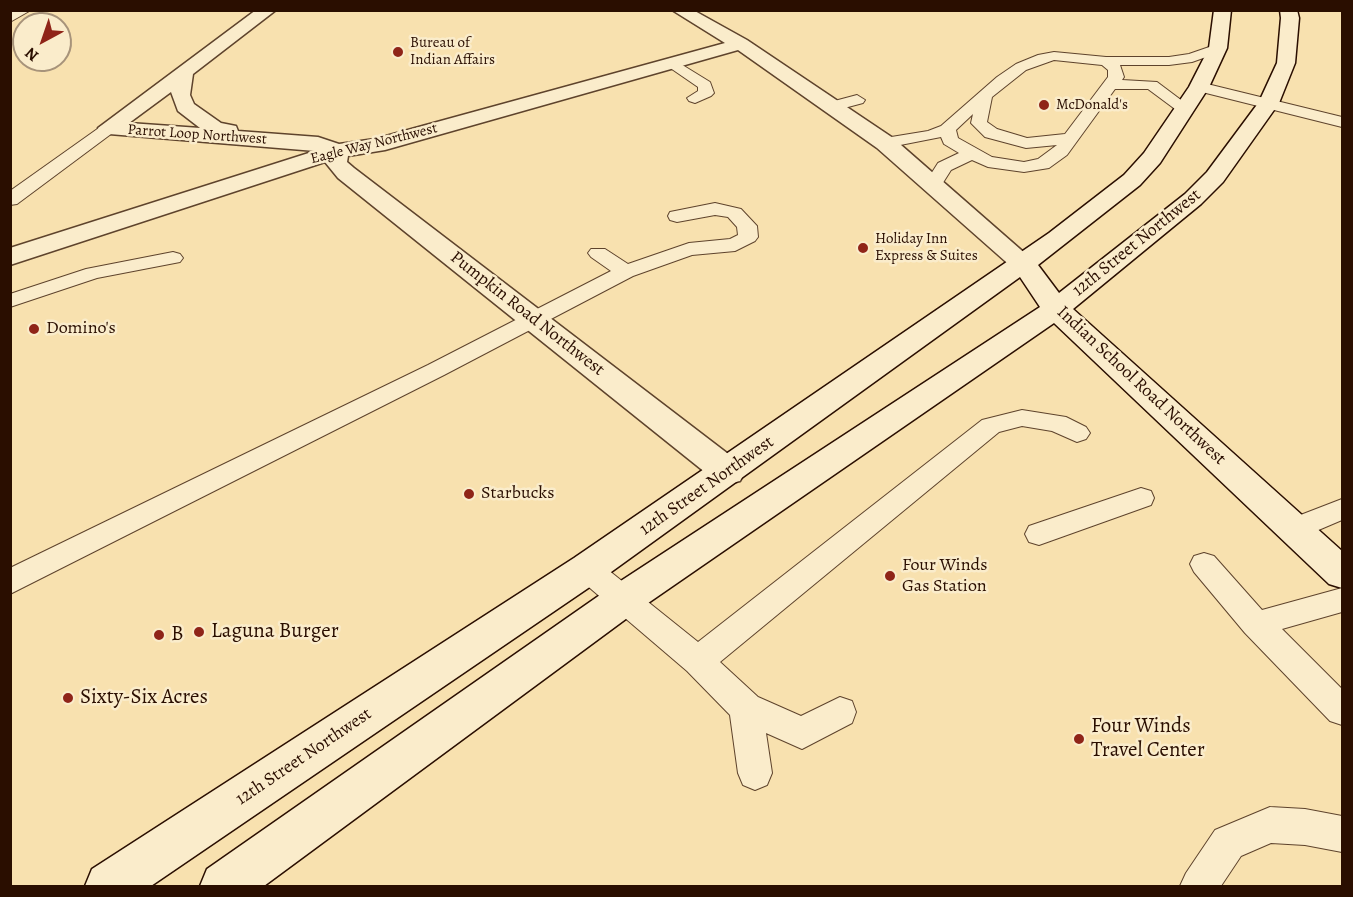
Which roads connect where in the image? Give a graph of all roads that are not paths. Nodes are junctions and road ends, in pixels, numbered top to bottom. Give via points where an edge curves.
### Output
1 (25, 10) edge
2 (268, 10) edge
3 (680, 10) edge
4 (1223, 10) edge
5 (1288, 10) edge
6 (10, 18) edge
7 (741, 44) junction
8 (1218, 48) junction
9 (1106, 61) junction
10 (671, 63) junction
11 (184, 73) junction
12 (1111, 84) junction
13 (1152, 85) junction
14 (1199, 87) junction
15 (695, 98) dead end
16 (985, 98) junction
17 (857, 99) dead end
18 (1269, 103) junction
19 (833, 106) junction
20 (1185, 109) junction
21 (1342, 122) edge
22 (109, 128) junction
23 (947, 129) junction
24 (256, 139) junction
25 (885, 143) junction
26 (1065, 145) junction
27 (337, 151) junction
28 (972, 155) junction
29 (933, 185) junction
30 (10, 200) edge
31 (662, 203) dead end
32 (677, 216) junction
33 (689, 249) junction
34 (598, 253) dead end
35 (10, 257) edge
36 (173, 258) dead end
37 (1023, 263) junction
38 (626, 272) junction
39 (10, 301) edge
40 (1056, 309) junction
41 (535, 320) junction
42 (1077, 433) dead end
43 (728, 472) junction
44 (1141, 498) dead end
45 (1342, 509) edge
46 (1295, 529) junction
47 (1039, 534) dead end
48 (1204, 564) dead end
49 (587, 569) junction
50 (1342, 573) edge
51 (10, 582) edge
52 (624, 599) junction
53 (1342, 600) edge
54 (1256, 624) junction
55 (698, 661) junction
56 (747, 708) junction
57 (1342, 710) edge
58 (840, 712) dead end
59 (755, 773) dead end
60 (1342, 834) edge
61 (109, 886) edge
62 (224, 886) edge
63 (1199, 886) edge

1 - 6 lane
2 - 11 main road, Parrot Loop Northwest
3 - 7 main road, Indian School Road Northwest
4 - 8 main road, 12th Street Northwest
5 - 18 main road, 12th Street Northwest via 1286,63
7 - 10 main road, Eagle Way Northwest
7 - 19 main road, Indian School Road Northwest
8 - 9 lane via 1170,61
8 - 14 main road, 12th Street Northwest
9 - 12 lane via 1117,73
9 - 13 lane
9 - 16 lane via 1042,58 1002,80
10 - 15 lane via 705,85 705,93
10 - 27 main road, Eagle Way Northwest via 376,145
11 - 22 main road, Parrot Loop Northwest
11 - 24 main road via 180,95 196,117 214,128
12 - 13 lane
12 - 26 lane
13 - 20 lane
14 - 18 lane
14 - 20 main road, 12th Street Northwest
16 - 23 lane
16 - 26 lane via 979,123 979,142 985,149 1024,158
17 - 19 lane
18 - 21 lane
18 - 40 main road, 12th Street Northwest via 1215,177 1193,199
19 - 25 main road, Indian School Road Northwest
20 - 37 main road, 12th Street Northwest via 1132,180
22 - 24 main road, Parrot Loop Northwest
22 - 30 lane
23 - 25 lane
23 - 28 lane via 950,140
24 - 27 main road, Parrot Loop Northwest via 318,144
25 - 29 main road, Indian School Road Northwest
26 - 28 lane via 1043,164 1024,167
27 - 35 main road, Eagle Way Northwest
27 - 41 main road, Pumpkin Road Northwest via 336,163 346,173
28 - 29 lane via 944,167
29 - 37 main road, Indian School Road Northwest
31 - 32 lane
32 - 33 lane
32 - 33 lane via 715,209 734,213 747,226 748,237 735,244
33 - 38 lane
34 - 38 lane
36 - 39 lane via 93,273
37 - 40 main road, Indian School Road Northwest
37 - 43 main road, 12th Street Northwest
38 - 41 lane
40 - 46 main road, Indian School Road Northwest
40 - 52 main road, 12th Street Northwest
41 - 43 main road, Pumpkin Road Northwest
41 - 51 lane
42 - 55 lane via 1057,423 1022,418 991,426
43 - 49 main road, 12th Street Northwest
44 - 47 lane
45 - 46 lane
46 - 50 main road, Indian School Road Northwest
48 - 54 lane
49 - 52 lane
49 - 61 main road, 12th Street Northwest
52 - 55 lane
52 - 62 main road, 12th Street Northwest
53 - 54 lane
54 - 57 lane
55 - 56 lane
56 - 58 lane via 802,733
56 - 59 lane
60 - 63 lane via 1270,825 1228,843

